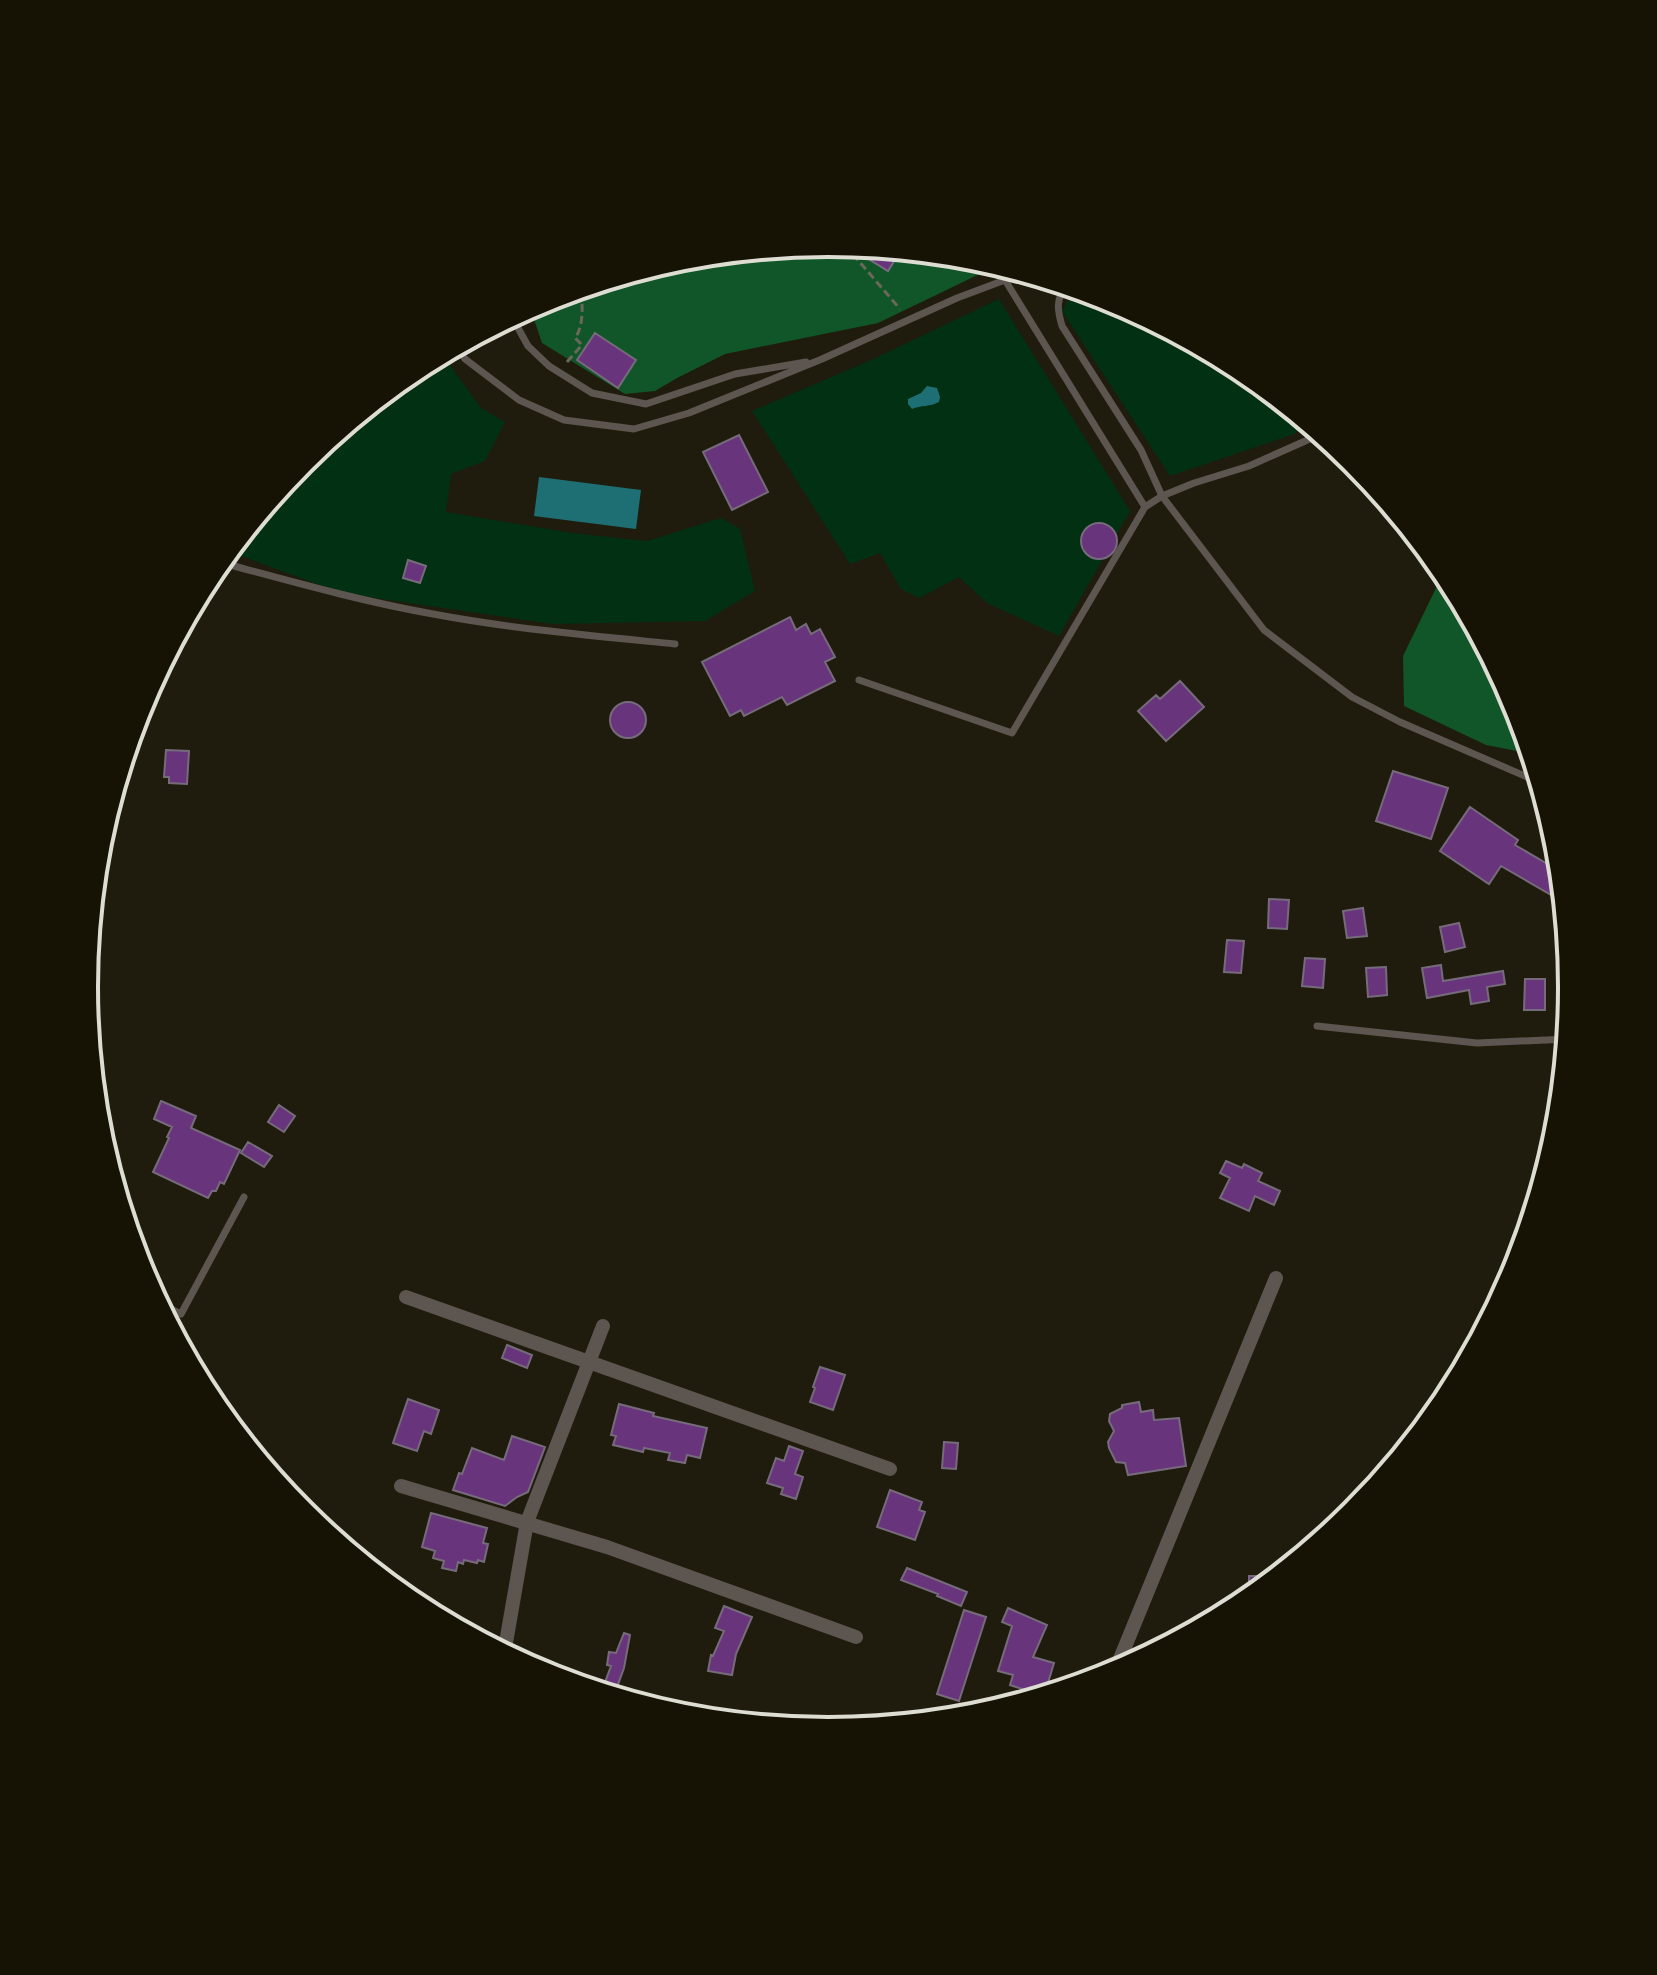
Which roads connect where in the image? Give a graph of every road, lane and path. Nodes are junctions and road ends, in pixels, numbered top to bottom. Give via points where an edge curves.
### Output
1 (857, 258) edge
2 (1005, 280) joint
3 (1060, 295) edge
4 (582, 301) edge
5 (910, 319) junction
6 (517, 327) edge
7 (462, 355) edge
8 (822, 359) junction
9 (549, 366) junction
10 (1311, 439) edge
11 (1162, 496) junction
12 (1145, 507) junction
13 (233, 566) edge
14 (675, 644) dead end
15 (859, 680) dead end
16 (1528, 777) edge
17 (1317, 1026) dead end
18 (1557, 1040) edge
19 (244, 1197) dead end
20 (1276, 1278) dead end
21 (406, 1297) dead end
22 (172, 1310) edge
23 (603, 1326) dead end
24 (589, 1361) junction
25 (890, 1469) dead end
26 (401, 1486) dead end
27 (527, 1522) junction
28 (856, 1637) dead end
29 (506, 1643) edge
30 (1121, 1656) edge

1 - 5 path
2 - 5 lane
2 - 12 lane
3 - 11 lane via 1062,326 1141,450
4 - 9 path via 575,338 582,345 564,366
5 - 8 lane
6 - 9 lane
7 - 8 lane via 519,400 564,420 634,429 689,413
8 - 9 lane via 735,374 646,404 592,393
10 - 11 lane
11 - 12 lane
11 - 16 lane via 1264,630 1352,697
12 - 15 lane via 1012,733
13 - 14 lane via 434,614
17 - 18 lane via 1477,1043
19 - 22 lane via 181,1314
20 - 30 street
21 - 24 street
23 - 24 street
24 - 25 street
24 - 27 street
26 - 27 street
27 - 28 street
27 - 29 street

